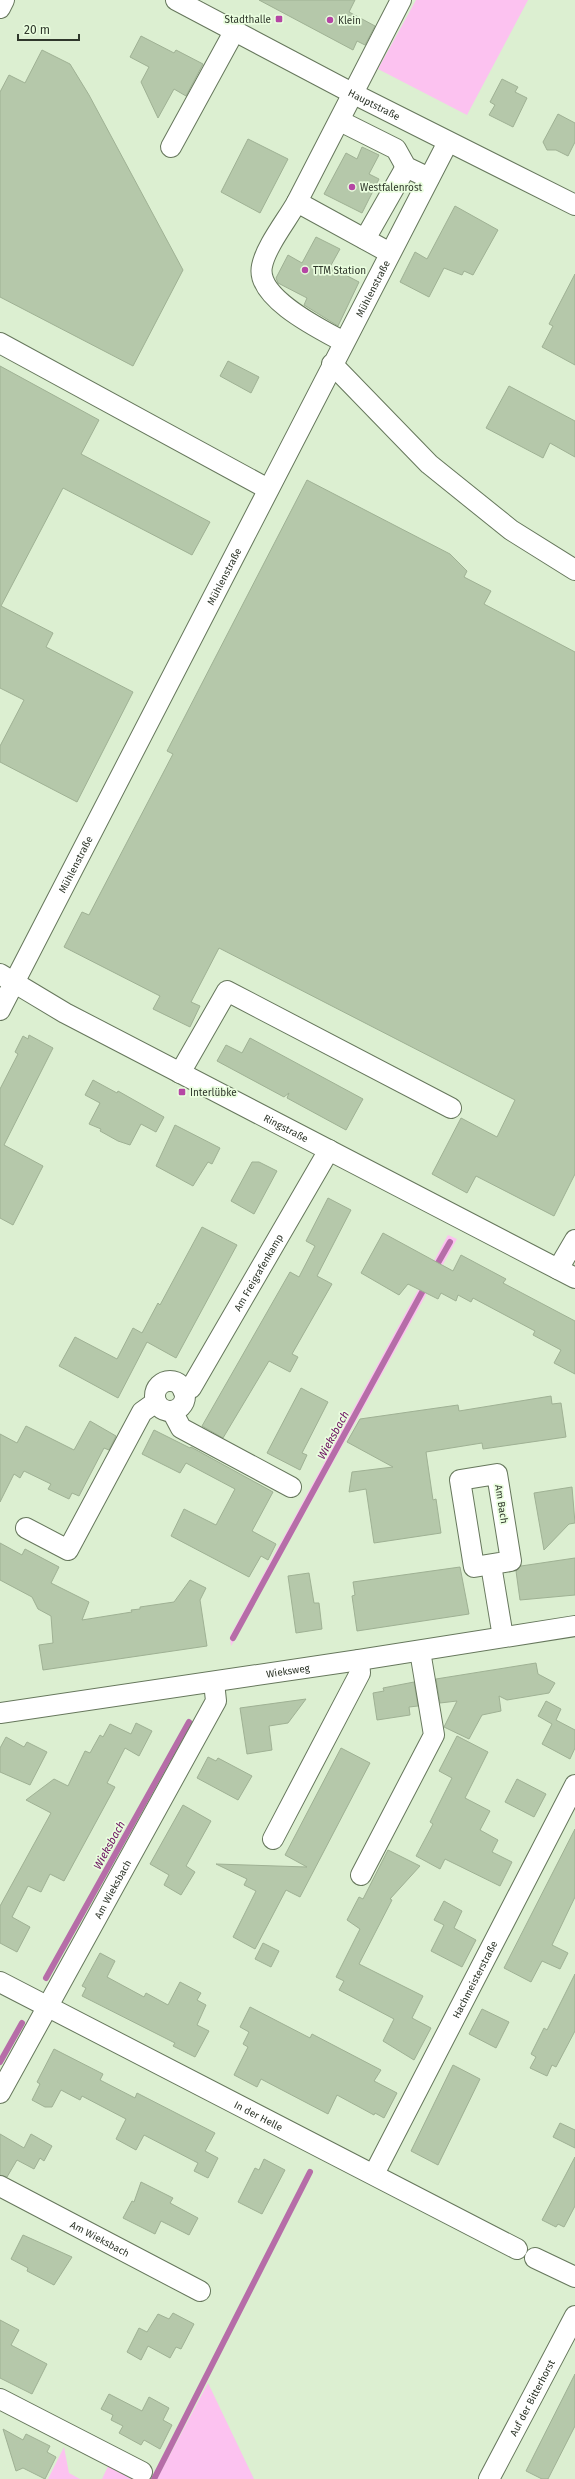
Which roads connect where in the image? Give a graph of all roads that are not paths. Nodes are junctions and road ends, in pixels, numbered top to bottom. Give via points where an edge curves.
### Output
1 (4, 0) edge
2 (176, 0) edge
3 (401, 0) edge
4 (0, 8) edge
5 (235, 30) junction
6 (352, 93) junction
7 (340, 121) junction
8 (448, 142) junction
9 (171, 147) dead end
10 (406, 167) junction
11 (429, 178) junction
12 (297, 202) junction
13 (575, 205) edge
14 (366, 239) junction
15 (390, 252) junction
16 (344, 342) junction
17 (0, 343) edge
18 (332, 364) junction
19 (268, 489) junction
20 (575, 570) edge
21 (7, 978) edge
22 (0, 1010) edge
23 (180, 1073) junction
24 (451, 1108) dead end
25 (329, 1150) junction
26 (575, 1240) edge
27 (558, 1269) junction
28 (575, 1278) edge
29 (183, 1390) junction
30 (164, 1406) junction
31 (291, 1487) dead end
32 (26, 1528) dead end
33 (491, 1564) junction
34 (575, 1626) edge
35 (503, 1637) junction
36 (420, 1651) junction
37 (359, 1660) junction
38 (214, 1682) junction
39 (0, 1713) edge
40 (575, 1785) edge
41 (273, 1839) dead end
42 (361, 1875) dead end
43 (0, 1982) edge
44 (47, 2006) junction
45 (0, 2094) edge
46 (374, 2174) junction
47 (0, 2186) edge
48 (516, 2249) dead end
49 (535, 2258) dead end
50 (575, 2277) edge
51 (200, 2291) dead end
52 (575, 2316) edge
53 (0, 2399) edge
54 (142, 2472) dead end
55 (489, 2479) edge

1 - 4 street
2 - 5 street, Hauptstraße
3 - 6 street
5 - 6 street, Hauptstraße
5 - 9 street
6 - 7 street
6 - 8 street, Hauptstraße
7 - 10 street via 396,149
7 - 12 street
8 - 11 street, Mühlenstraße
8 - 13 street, Hauptstraße
10 - 11 street
10 - 14 street
11 - 15 street, Mühlenstraße
12 - 14 street
12 - 16 street via 265,258 262,268 264,280 284,305 306,321
14 - 15 street
15 - 16 street, Mühlenstraße
16 - 18 street, Mühlenstraße
17 - 19 street
18 - 19 street, Mühlenstraße
18 - 20 street via 429,464 511,530
19 - 21 street, Mühlenstraße
21 - 22 street, Mühlenstraße
21 - 23 street, Ringstraße via 65,1013
23 - 24 street via 227,991
23 - 25 street, Ringstraße
25 - 27 street, Ringstraße
25 - 29 street, Am Freigrafenkamp via 191,1388
26 - 27 street
27 - 28 street, Ringstraße
29 - 30 street via 183,1403
29 - 30 street via 174,1382 167,1382 157,1389
30 - 31 street via 181,1428
30 - 32 street via 142,1412 68,1550
33 - 33 street, Am Bach via 474,1567 460,1480 497,1474 511,1561
33 - 35 street
34 - 35 street, Wieksweg
35 - 36 street, Wieksweg
36 - 37 street, Wieksweg
36 - 42 street via 434,1735
37 - 38 street, Wieksweg
37 - 41 street via 360,1673
38 - 39 street, Wieksweg
38 - 44 street, Am Wieksbach via 216,1701
40 - 46 street, Hachmeisterstraße
43 - 44 street, In der Helle
44 - 45 street, Am Wieksbach
44 - 46 street, In der Helle
46 - 48 street, In der Helle
47 - 51 street, Am Wieksbach
49 - 50 street
52 - 55 street, Auf der Bitterhorst
53 - 54 street

